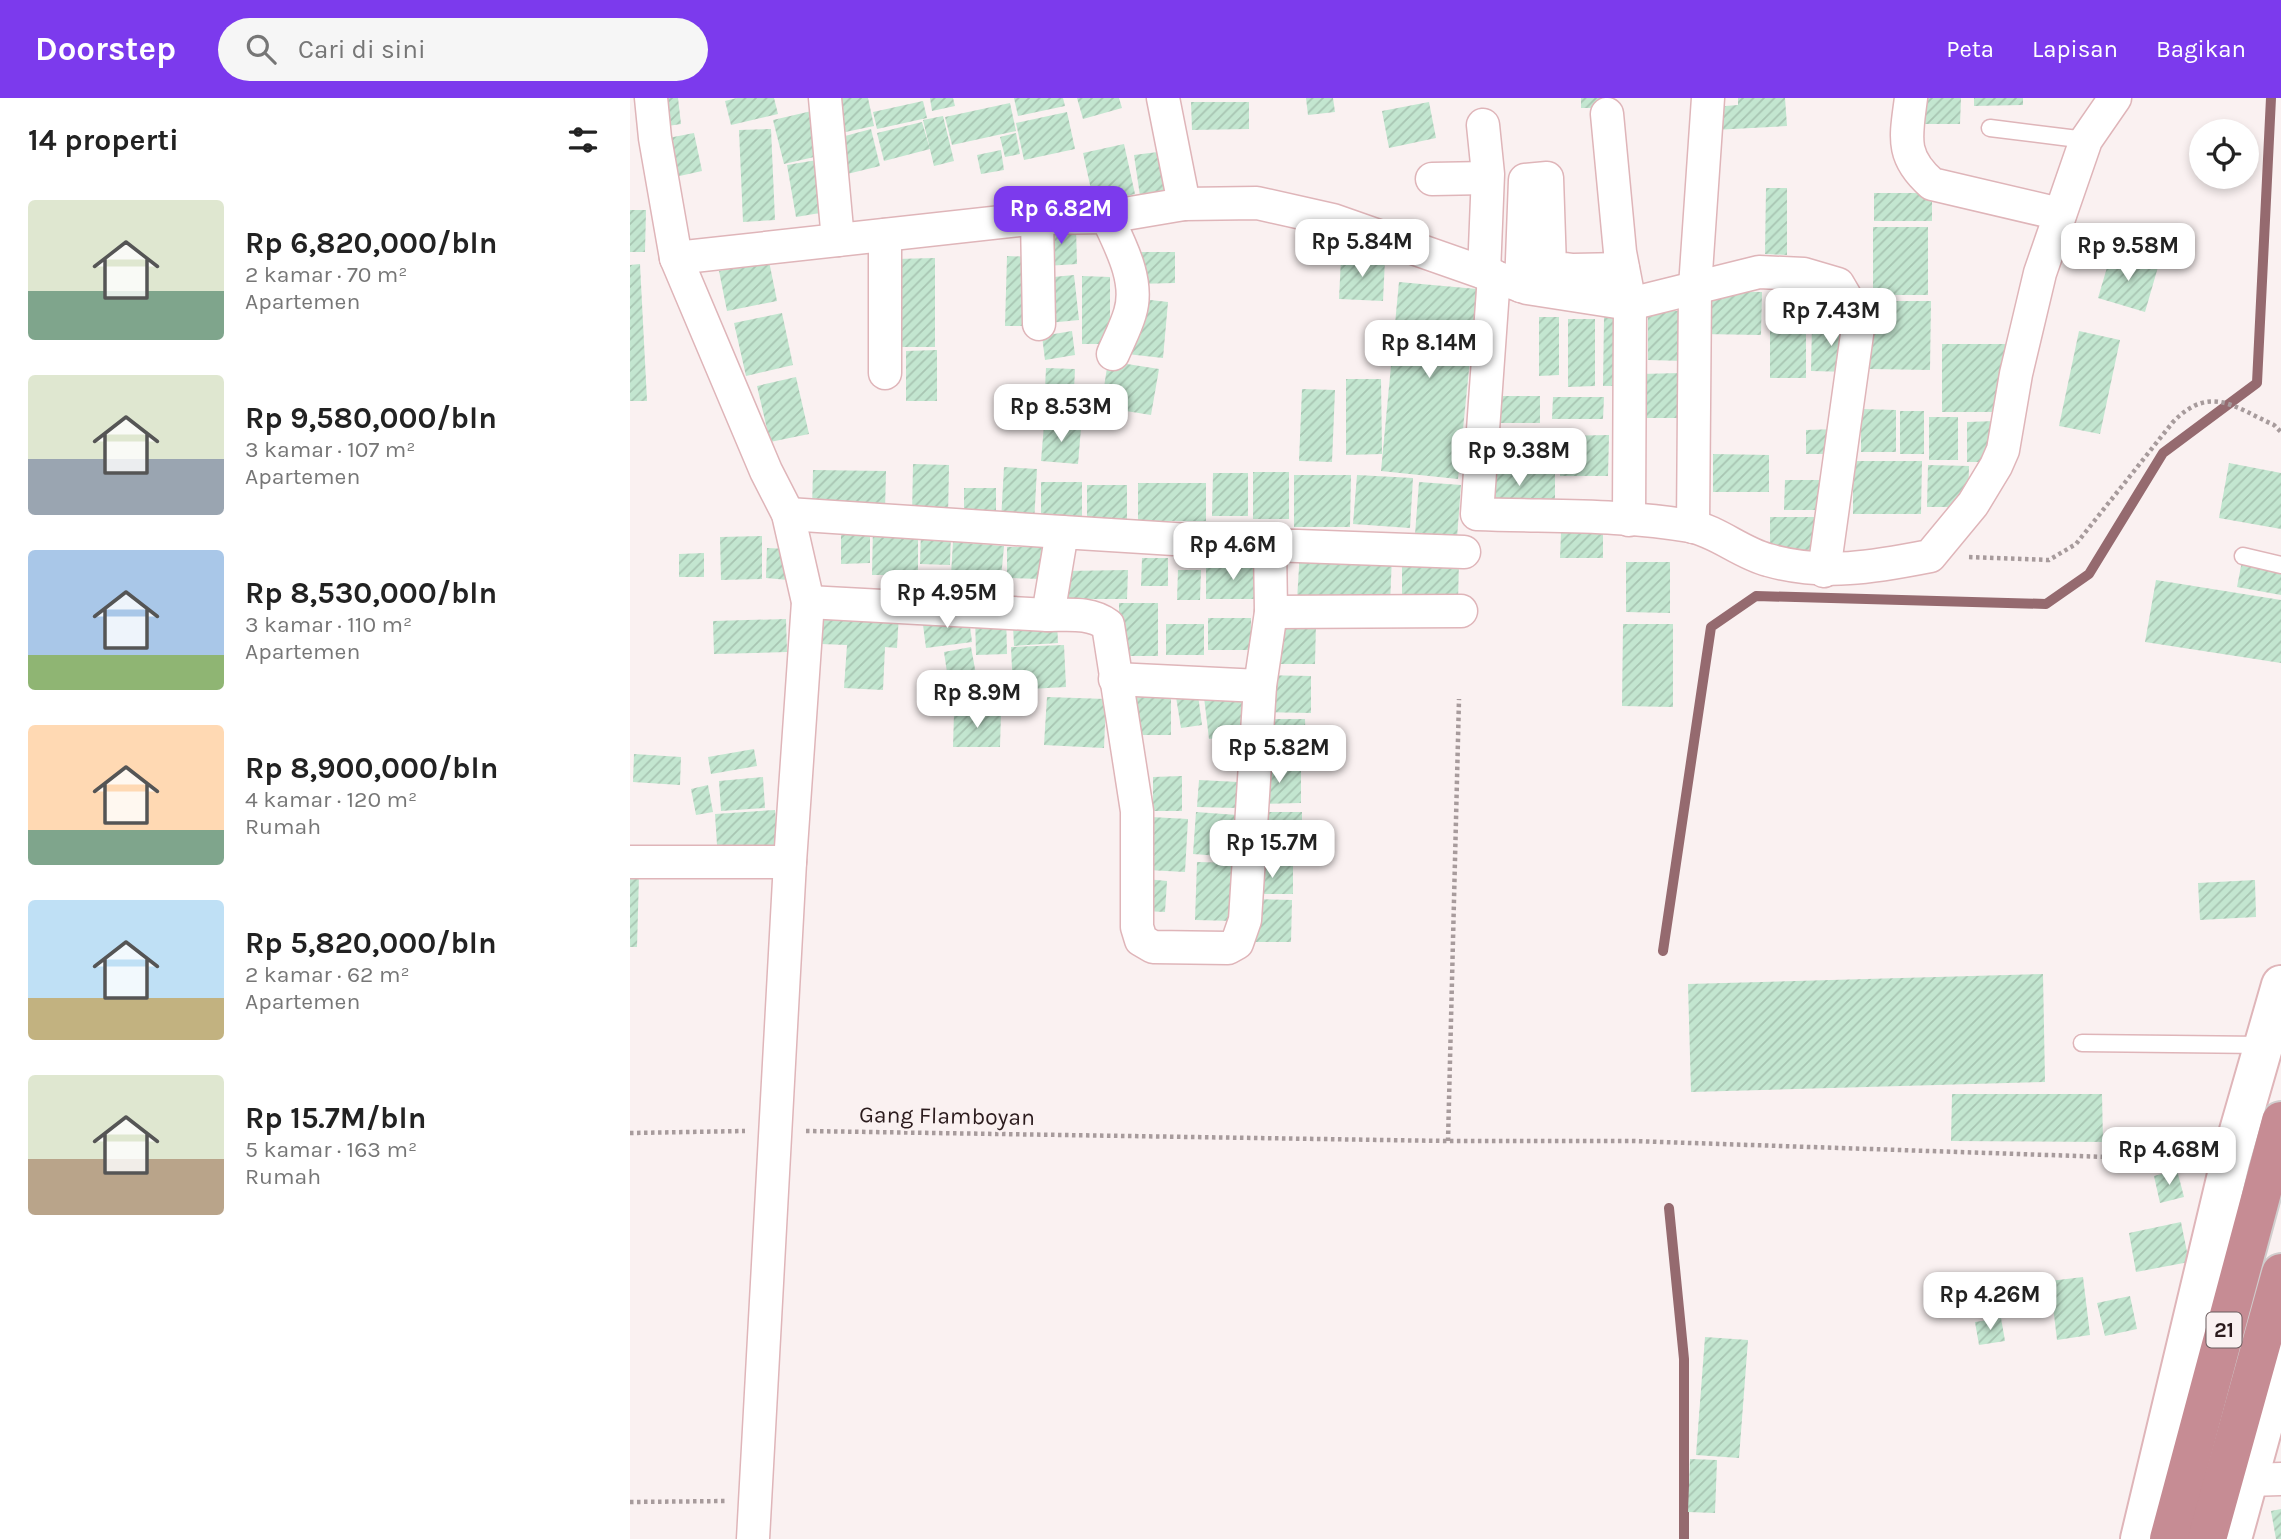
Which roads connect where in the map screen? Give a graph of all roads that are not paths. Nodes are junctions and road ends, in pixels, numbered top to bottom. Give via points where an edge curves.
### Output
1 (651, 98) edge
2 (825, 98) edge
3 (1163, 98) edge
4 (1708, 98) edge
5 (1910, 98) edge
6 (2115, 98) edge
7 (1607, 114) dead end
8 (1483, 125) dead end
9 (1990, 128) dead end
10 (642, 138) edge
11 (2085, 140) junction
12 (1487, 178) junction
13 (1432, 179) dead end
14 (1184, 204) junction
15 (2060, 214) junction
16 (1107, 217) junction
17 (1037, 218) junction
18 (885, 235) junction
19 (838, 240) junction
20 (676, 258) junction
21 (1623, 269) junction
22 (1500, 279) junction
23 (1695, 286) junction
24 (1630, 304) junction
25 (1039, 324) dead end
26 (1113, 354) dead end
27 (886, 373) dead end
28 (788, 514) junction
29 (1629, 520) junction
30 (1693, 527) junction
31 (1062, 532) junction
32 (1270, 545) junction
33 (1464, 552) dead end
34 (2243, 556) dead end
35 (2281, 565) edge
36 (1824, 571) junction
37 (808, 602) junction
38 (1461, 611) dead end
39 (1271, 612) junction
40 (1048, 615) junction
41 (1115, 679) junction
42 (1260, 686) junction
43 (630, 862) edge
44 (790, 862) junction
45 (2281, 985) edge
46 (2082, 1043) dead end
47 (2265, 1044) junction
48 (2281, 1121) edge
49 (2281, 1273) edge
50 (2281, 1361) edge
51 (2258, 1397) junction
52 (2264, 1479) edge
53 (753, 1539) edge
54 (2140, 1539) edge
55 (2169, 1539) edge
56 (2207, 1539) edge
57 (2232, 1539) edge

1 - 10 street
2 - 19 street
3 - 14 street
4 - 23 street
5 - 15 street via 1909,156 1932,184
6 - 11 street
7 - 21 street
8 - 12 street
9 - 11 lane
10 - 20 street
11 - 15 street
12 - 13 street
12 - 22 street
14 - 16 street
14 - 22 street via 1258,203 1291,209
15 - 36 street via 2040,273 2003,450 1986,484 1930,556
16 - 17 street
16 - 26 street via 1132,288 1131,310
17 - 18 street
17 - 25 street
18 - 19 street
18 - 27 street
19 - 20 street
20 - 28 street
21 - 22 street via 1550,267 1548,178 1535,177 1525,180
21 - 24 street
22 - 24 street
22 - 29 street via 1477,514
23 - 24 street
23 - 30 street
23 - 36 street via 1759,272 1804,274 1838,284 1859,320
24 - 29 street
28 - 31 street
28 - 37 street
29 - 30 street
30 - 36 street via 1766,560
31 - 32 street
31 - 40 street
32 - 33 street
32 - 39 street
34 - 35 lane
37 - 40 street
37 - 44 street
38 - 39 street
39 - 42 street
40 - 41 street via 1084,614 1108,625
41 - 42 street
41 - 42 street via 1137,811 1138,927 1141,940 1153,947 1228,948 1237,943 1245,920
43 - 44 street
44 - 53 street
45 - 47 street
46 - 47 lane
47 - 54 street via 2230,1162
48 - 55 highway, 21
49 - 51 highway, 21
50 - 51 street
51 - 52 street
51 - 56 highway, 21
52 - 57 street

